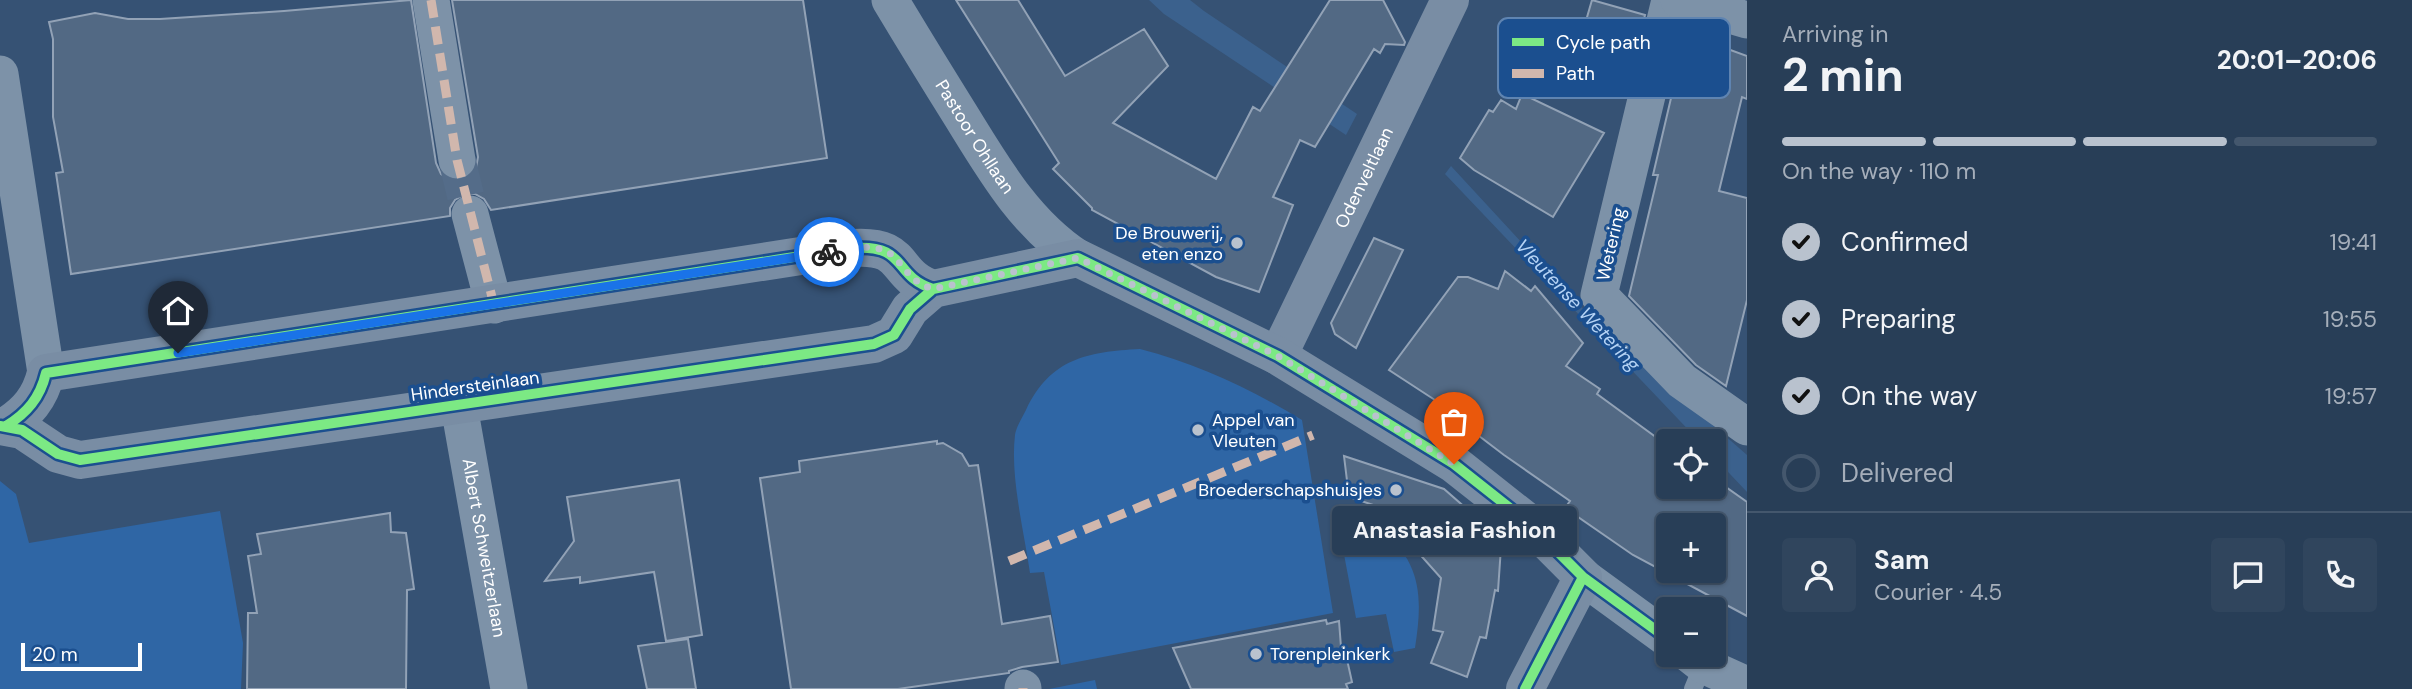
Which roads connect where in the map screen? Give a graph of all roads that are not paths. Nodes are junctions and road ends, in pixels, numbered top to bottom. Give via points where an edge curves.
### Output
1 (431, 0) edge
2 (890, 0) edge
3 (1450, 0) edge
4 (1670, 0) edge
5 (1679, 0) edge
6 (1666, 18) edge
7 (1747, 20) edge
8 (0, 74) edge
9 (1646, 98) edge
10 (457, 160) tunnel mouth
11 (470, 214) tunnel mouth
12 (1078, 258) junction
13 (933, 289) junction
14 (494, 305) junction
15 (1278, 356) junction
16 (46, 373) junction
17 (459, 406) junction
18 (3, 426) edge
19 (1747, 427) edge
20 (1583, 577) junction
21 (1656, 630) edge
22 (1695, 670) edge
23 (1747, 685) edge
24 (509, 689) edge
25 (1525, 689) edge

1 - 10 street
2 - 12 street, Pastoor Ohllaan via 999,177 1037,226
3 - 15 street, Odenveltlaan
4 - 6 street, Wetering
5 - 7 street
8 - 16 street
9 - 19 street, Wetering via 1599,295 1682,381
11 - 14 street
12 - 13 street
12 - 15 street
13 - 14 street via 918,284 885,250 872,247
13 - 17 street, Hindersteinlaan via 910,309 894,335 874,344
14 - 16 street
15 - 20 street via 1454,464 1530,524
16 - 18 street, Hindersteinlaan via 30,408
17 - 18 street, Hindersteinlaan via 80,460 58,454 22,430
17 - 24 street, Albert Schweitzerlaan
20 - 21 street
20 - 25 street
22 - 23 street

